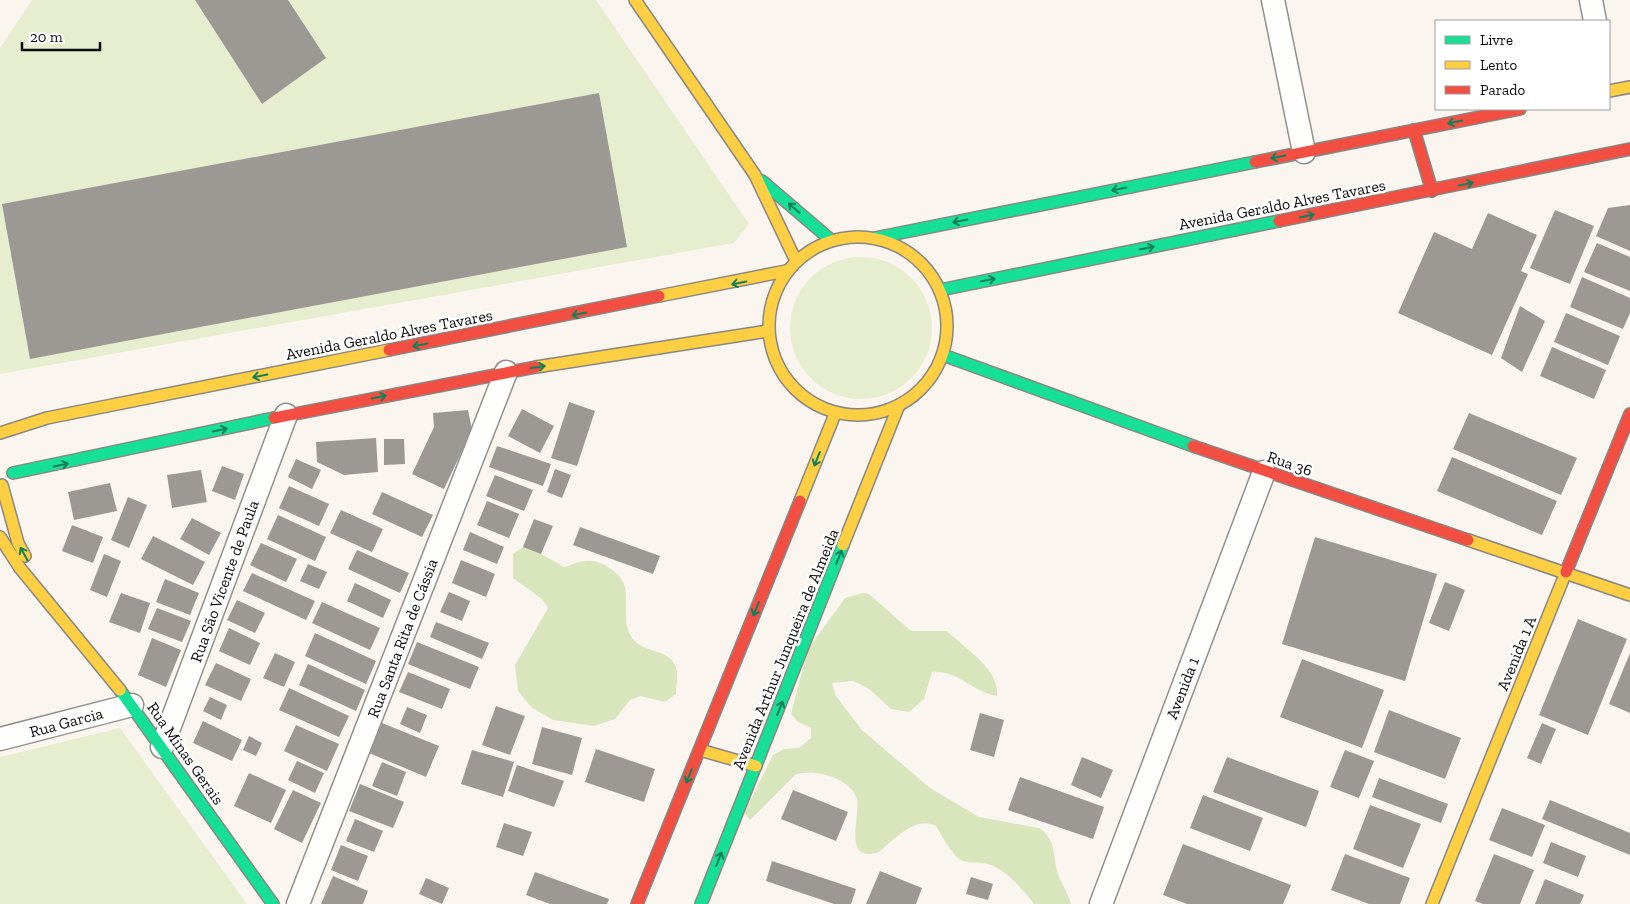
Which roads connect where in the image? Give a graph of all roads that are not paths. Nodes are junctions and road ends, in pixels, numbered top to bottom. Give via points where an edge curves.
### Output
1 (635, 0) edge
2 (1273, 0) edge
3 (1591, 0) edge
4 (1595, 20) edge
5 (1630, 87) edge
6 (1610, 91) edge
7 (1515, 110) edge
8 (1414, 130) junction
9 (1630, 149) edge
10 (1304, 152) junction
11 (755, 174) junction
12 (1432, 191) junction
13 (875, 238) junction
14 (831, 240) junction
15 (796, 261) junction
16 (786, 272) junction
17 (940, 290) junction
18 (768, 330) junction
19 (943, 355) junction
20 (506, 372) junction
21 (899, 406) junction
22 (836, 414) junction
23 (1630, 414) edge
24 (286, 415) junction
25 (3, 435) edge
26 (16, 462) dead end
27 (1264, 472) junction
28 (13, 473) junction
29 (1, 485) edge
30 (0, 537) edge
31 (1566, 572) junction
32 (1630, 595) edge
33 (66, 626) junction
34 (132, 704) junction
35 (0, 739) edge
36 (162, 747) junction
37 (700, 750) junction
38 (756, 766) junction
39 (273, 904) edge
40 (298, 904) edge
41 (638, 904) edge
42 (702, 904) edge
43 (1100, 904) edge
44 (1432, 904) edge

1 - 11 street
2 - 10 street
3 - 4 street
5 - 6 street
7 -> 8 street
8 - 10 street
8 - 12 street
12 -> 9 street, Avenida Geraldo Alves Tavares
10 -> 13 street
14 -> 11 street
11 - 15 street
17 -> 12 street, Avenida Geraldo Alves Tavares
13 - 14 street via 860,236
13 - 17 street via 910,253 924,266
14 - 15 street
15 - 16 street
16 - 18 street via 772,300
16 -> 25 street, Avenida Geraldo Alves Tavares via 47,418
17 - 19 street via 946,311
20 -> 18 street
18 - 22 street via 774,359 788,384 809,403
19 - 21 street via 933,375
19 - 27 street, Rua 36
24 -> 20 street
20 - 40 street, Rua Santa Rita de Cássia
21 - 22 street via 879,414
38 -> 21 street, Avenida Arthur Junqueira de Almeida
22 -> 37 street
23 - 31 street, Avenida 1 A
28 -> 24 street
24 - 36 street, Rua São Vicente de Paula
26 - 28 street
27 - 31 street, Rua 36
27 - 43 street, Avenida 1
28 - 29 street
33 -> 29 street, Rua Minas Gerais via 18,543
30 - 33 street, Rua Minas Gerais
31 - 32 street, Rua 36
31 - 44 street, Avenida 1 A
33 - 34 street, Rua Minas Gerais
34 - 35 street, Rua Garcia
34 - 36 street, Rua Minas Gerais
36 - 39 street, Rua Minas Gerais
37 - 38 street
37 -> 41 street
42 -> 38 street, Avenida Arthur Junqueira de Almeida

